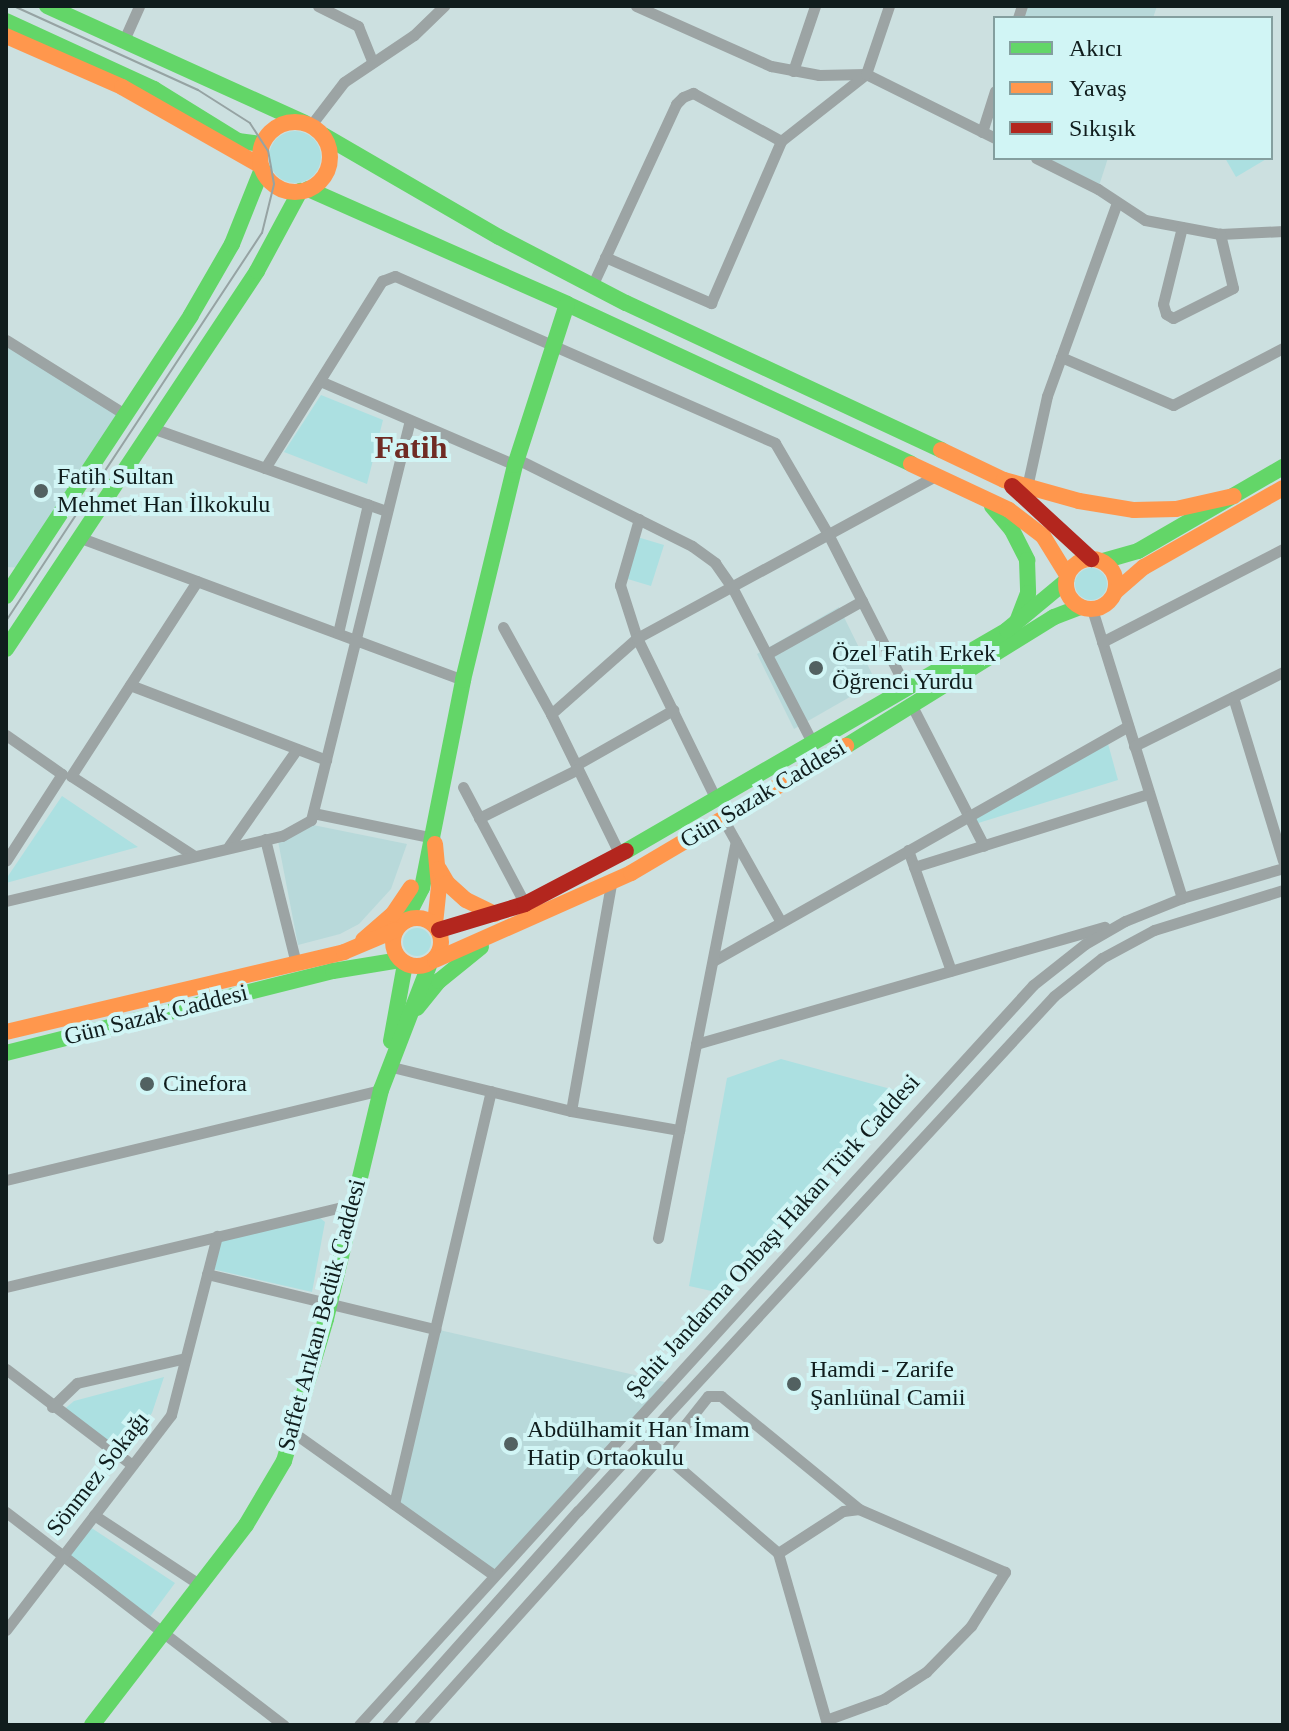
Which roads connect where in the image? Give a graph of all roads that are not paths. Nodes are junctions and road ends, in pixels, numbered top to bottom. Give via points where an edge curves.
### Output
1 (47, 6) edge
2 (139, 6) edge
3 (318, 6) edge
4 (444, 6) edge
5 (636, 6) edge
6 (814, 6) edge
7 (889, 6) edge
8 (6, 21) edge
9 (6, 36) edge
10 (124, 40) junction
11 (372, 61) junction
12 (793, 71) junction
13 (866, 74) junction
14 (993, 97) edge
15 (313, 128) junction
16 (982, 132) junction
17 (993, 137) edge
18 (781, 141) junction
19 (262, 144) junction
20 (1040, 160) edge
21 (262, 167) junction
22 (304, 190) junction
23 (1117, 203) junction
24 (1182, 227) junction
25 (1283, 231) edge
26 (1220, 234) junction
27 (605, 257) junction
28 (592, 286) junction
29 (567, 304) junction
30 (6, 340) edge
31 (552, 344) junction
32 (1283, 348) edge
33 (1061, 357) junction
34 (320, 381) junction
35 (126, 415) junction
36 (410, 421) junction
37 (152, 428) junction
38 (516, 462) junction
39 (1283, 467) edge
40 (265, 468) junction
41 (933, 477) junction
42 (1004, 480) junction
43 (1027, 487) junction
44 (1283, 488) edge
45 (1234, 496) junction
46 (988, 503) junction
47 (368, 504) junction
48 (387, 511) junction
49 (639, 519) junction
50 (828, 534) junction
51 (81, 538) junction
52 (1283, 549) edge
53 (1097, 560) junction
54 (25, 568) junction
55 (6, 574) edge
56 (1067, 578) junction
57 (197, 581) junction
58 (732, 587) junction
59 (1115, 592) junction
60 (6, 596) edge
61 (862, 601) junction
62 (1086, 608) junction
63 (1014, 625) junction
64 (503, 627) dead end
65 (338, 633) junction
66 (637, 638) junction
67 (356, 639) junction
68 (1102, 642) junction
69 (6, 649) edge
70 (767, 654) junction
71 (1283, 672) edge
72 (463, 680) junction
73 (130, 685) junction
74 (906, 688) junction
75 (1233, 697) junction
76 (912, 706) junction
77 (673, 710) junction
78 (551, 714) junction
79 (1128, 726) junction
80 (6, 735) edge
81 (812, 742) junction
82 (1134, 746) junction
83 (297, 749) junction
84 (326, 760) junction
85 (577, 767) junction
86 (66, 775) junction
87 (463, 787) dead end
88 (1149, 794) junction
89 (716, 799) junction
90 (313, 813) junction
91 (968, 816) junction
92 (722, 817) junction
93 (479, 818) junction
94 (434, 838) junction
95 (265, 839) junction
96 (736, 842) junction
97 (229, 846) junction
98 (984, 846) junction
99 (908, 850) junction
100 (193, 855) junction
101 (620, 855) junction
102 (6, 861) edge
103 (1283, 861) edge
104 (914, 867) junction
105 (1283, 868) edge
106 (439, 869) junction
107 (611, 883) junction
108 (1283, 890) edge
109 (1182, 898) junction
110 (6, 901) edge
111 (525, 904) junction
112 (495, 914) junction
113 (1125, 921) junction
114 (781, 922) junction
115 (401, 926) junction
116 (437, 928) junction
117 (505, 930) junction
118 (344, 952) junction
119 (432, 961) junction
120 (713, 961) junction
121 (403, 962) junction
122 (296, 963) junction
123 (951, 971) junction
124 (6, 1032) edge
125 (398, 1040) junction
126 (696, 1044) junction
127 (6, 1053) edge
128 (388, 1066) junction
129 (381, 1090) junction
130 (491, 1091) junction
131 (571, 1111) junction
132 (679, 1130) junction
133 (6, 1180) edge
134 (351, 1205) junction
135 (217, 1236) junction
136 (658, 1238) dead end
137 (207, 1274) junction
138 (6, 1287) edge
139 (329, 1303) junction
140 (435, 1329) junction
141 (185, 1358) junction
142 (6, 1369) edge
143 (52, 1407) junction
144 (294, 1433) junction
145 (646, 1439) junction
146 (662, 1454) junction
147 (132, 1465) junction
148 (394, 1504) junction
149 (859, 1509) junction
150 (6, 1512) edge
151 (94, 1515) junction
152 (778, 1553) junction
153 (63, 1555) junction
154 (494, 1575) junction
155 (200, 1585) junction
156 (6, 1630) edge
157 (163, 1633) junction
158 (92, 1725) edge
159 (284, 1725) edge
160 (359, 1725) edge
161 (387, 1725) edge
162 (419, 1725) edge

1 - 10 street
2 - 10 street
3 - 11 street via 358,26
4 - 11 street via 414,35
5 - 12 street via 754,60
6 - 12 street
7 - 13 street
8 - 19 street via 142,83 238,141
9 - 21 street via 122,87
10 - 15 street
11 - 15 street via 344,82
12 - 13 street
13 - 16 street
13 - 18 street
14 - 16 street
15 - 19 street via 283,124
15 - 22 street via 330,155 328,169
15 - 28 street via 444,207
16 - 17 street
18 - 27 street via 693,93 683,97
18 - 27 street via 711,303
19 - 21 street
20 - 23 street
21 - 22 street via 279,188
21 - 35 street via 225,258
22 - 29 street
22 - 37 street
23 - 24 street via 1145,220
23 - 33 street
24 - 26 street
24 - 26 street via 1163,304 1173,318 1233,288
25 - 26 street
27 - 28 street
28 - 42 street
29 - 31 street
29 - 41 street
30 - 35 street
31 - 34 street via 389,276
31 - 38 street
31 - 50 street via 769,438 784,453
32 - 33 street via 1173,405
33 - 43 street
34 - 36 street
34 - 40 street
35 - 54 street
36 - 38 street
36 - 48 street
37 - 40 street
37 - 51 street
38 - 49 street
38 - 72 street
39 - 45 street
40 - 47 street
41 - 46 street
41 - 50 street
42 - 43 street
42 - 53 street
43 - 45 street via 1134,510 1176,509
44 - 59 street via 1144,567
45 - 53 street via 1138,551
46 - 56 street via 1036,529
46 - 63 street via 1012,530 1027,560 1028,593
47 - 48 street
47 - 65 street
48 - 67 street
49 - 58 street via 700,551
49 - 66 street via 620,585
50 - 58 street
50 - 61 street
51 - 57 street
51 - 69 street
52 - 68 street
53 - 56 street via 1079,562
53 - 59 street via 1115,574
54 - 55 street
54 - 60 street
56 - 62 street via 1068,593
56 - 63 street, Gün Sazak Caddesi
57 - 65 street
57 - 73 street
58 - 66 street
58 - 70 street
59 - 62 street via 1109,603
61 - 70 street
61 - 74 street
62 - 68 street
62 - 76 street, Gün Sazak Caddesi via 1054,617
63 - 74 street, Gün Sazak Caddesi
64 - 78 street
65 - 67 street
66 - 77 street
66 - 78 street
67 - 72 street
67 - 84 street
68 - 79 street
70 - 81 street
71 - 75 street
72 - 94 street
73 - 83 street
73 - 86 street
74 - 81 street, Gün Sazak Caddesi
75 - 82 street
75 - 103 street
76 - 91 street
76 - 92 street, Gün Sazak Caddesi
77 - 85 street
77 - 89 street
78 - 85 street
79 - 82 street
79 - 91 street
80 - 86 street
81 - 89 street, Gün Sazak Caddesi
82 - 88 street
83 - 84 street
83 - 97 street
84 - 90 street
85 - 93 street
85 - 101 street
86 - 100 street
86 - 102 street
87 - 93 street
88 - 98 street
88 - 109 street
89 - 101 street, Gün Sazak Caddesi
90 - 94 street
90 - 95 street via 311,820 282,836
91 - 98 street
91 - 99 street
92 - 96 street
92 - 107 street, Gün Sazak Caddesi
93 - 111 street
94 - 106 street
94 - 115 street via 422,888
94 - 118 street via 400,906
95 - 97 street
95 - 122 street
96 - 114 street
96 - 120 street
97 - 100 street
98 - 104 street
99 - 104 street
99 - 114 street
100 - 110 street
101 - 111 street, Gün Sazak Caddesi
104 - 123 street
105 - 109 street, Şehit Jandarma Onbaşı Hakan Türk Caddesi
106 - 112 street via 466,900
106 - 116 street
107 - 117 street, Gün Sazak Caddesi
107 - 131 street
108 - 145 street, Şehit Jandarma Onbaşı Hakan Türk Caddesi via 1154,930 1066,985
109 - 113 street, Şehit Jandarma Onbaşı Hakan Türk Caddesi
111 - 112 street, Gün Sazak Caddesi
112 - 116 street, Gün Sazak Caddesi
113 - 123 street
113 - 154 street, Şehit Jandarma Onbaşı Hakan Türk Caddesi via 1067,957 1004,1014
114 - 120 street
115 - 116 street via 424,919
115 - 118 street, Gün Sazak Caddesi
115 - 121 street via 394,949
116 - 119 street via 441,949
117 - 119 street, Gün Sazak Caddesi
117 - 125 street via 439,981
118 - 122 street, Gün Sazak Caddesi
119 - 121 street via 418,967
119 - 125 street
120 - 126 street
121 - 127 street, Gün Sazak Caddesi via 333,971
121 - 128 street
122 - 124 street, Gün Sazak Caddesi
123 - 126 street
125 - 128 street, Saffet Arıkan Bedük Caddesi
126 - 132 street
128 - 129 street, Saffet Arıkan Bedük Caddesi
128 - 130 street
129 - 133 street
129 - 134 street, Saffet Arıkan Bedük Caddesi
130 - 131 street
130 - 140 street
131 - 132 street
132 - 136 street
134 - 135 street
134 - 139 street, Saffet Arıkan Bedük Caddesi
135 - 137 street, Sönmez Sokağı
135 - 138 street
137 - 139 street
137 - 141 street, Sönmez Sokağı
139 - 140 street
139 - 144 street, Saffet Arıkan Bedük Caddesi
140 - 148 street
141 - 143 street via 77,1383
141 - 147 street, Sönmez Sokağı via 171,1415
142 - 143 street
143 - 147 street
144 - 148 street
144 - 155 street, Saffet Arıkan Bedük Caddesi via 269,1491
145 - 146 street
145 - 161 street, Şehit Jandarma Onbaşı Hakan Türk Caddesi
146 - 149 street via 704,1399 717,1395
146 - 152 street
146 - 162 street
147 - 151 street, Sönmez Sokağı
148 - 154 street
149 - 152 street via 843,1511
149 - 152 street via 1005,1572 957,1643 926,1672 884,1699 826,1720
150 - 153 street
151 - 153 street, Sönmez Sokağı
151 - 155 street
153 - 156 street, Sönmez Sokağı
153 - 157 street
154 - 160 street, Şehit Jandarma Onbaşı Hakan Türk Caddesi
155 - 157 street, Saffet Arıkan Bedük Caddesi
157 - 158 street, Saffet Arıkan Bedük Caddesi
157 - 159 street

